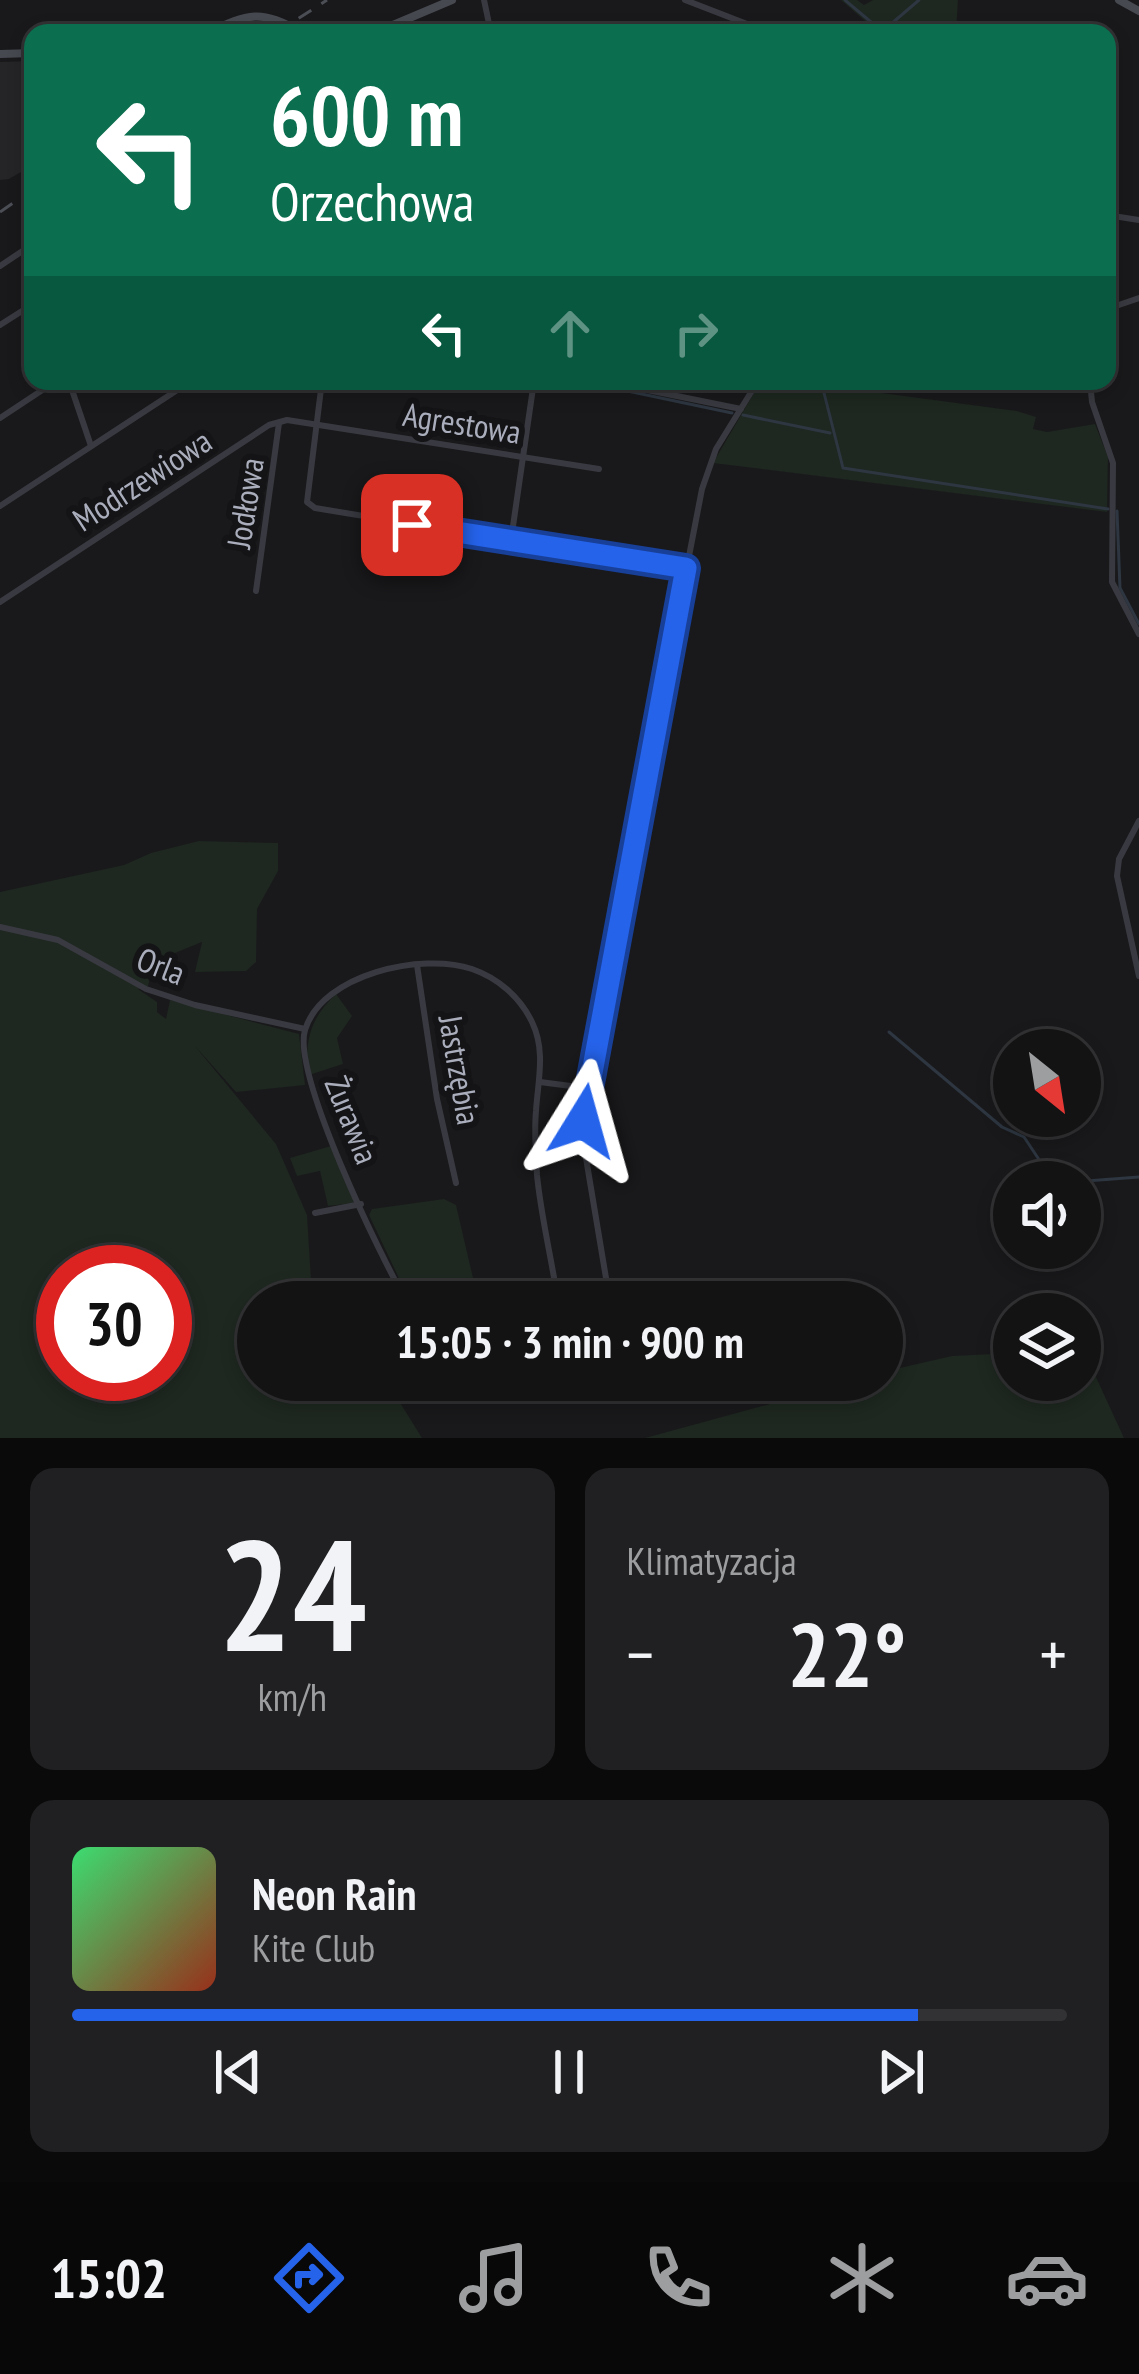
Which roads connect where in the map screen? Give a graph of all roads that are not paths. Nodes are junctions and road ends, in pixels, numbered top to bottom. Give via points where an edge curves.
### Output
1 (452, 0) edge
2 (685, 0) edge
3 (1120, 0) edge
4 (1139, 11) edge
5 (230, 24) edge
6 (286, 24) edge
7 (395, 24) edge
8 (743, 24) edge
9 (42, 390) edge
10 (73, 390) edge
11 (176, 390) edge
12 (321, 390) edge
13 (533, 390) edge
14 (647, 390) edge
15 (753, 390) edge
16 (1091, 390) edge
17 (741, 409) junction
18 (0, 418) edge
19 (279, 422) junction
20 (317, 424) junction
21 (92, 446) junction
22 (523, 457) junction
23 (599, 469) dead end
24 (0, 506) edge
25 (512, 540) junction
26 (686, 568) junction
27 (256, 591) dead end
28 (0, 602) edge
29 (1139, 634) edge
30 (1139, 821) edge
31 (3, 928) edge
32 (417, 965) junction
33 (1139, 976) edge
34 (305, 1029) junction
35 (540, 1082) junction
36 (586, 1088) junction
37 (456, 1183) dead end
38 (361, 1204) junction
39 (315, 1213) dead end
40 (395, 1281) edge
41 (555, 1281) edge
42 (607, 1281) edge

1 - 7 street
2 - 8 street
3 - 4 street
5 - 6 street via 255,14
9 - 18 street
10 - 21 street
11 - 21 street
12 - 20 street
13 - 22 street
14 - 17 street
15 - 17 street
16 - 29 street via 1113,463 1112,582
17 - 26 street via 710,463
19 - 20 street
19 - 27 street, Jodłowa
19 - 28 street, Modrzewiowa
20 - 22 street, Agrestowa
20 - 25 street via 311,506
21 - 24 street
22 - 23 street, Agrestowa
22 - 25 street
25 - 26 street
26 - 36 street
30 - 33 street via 1118,868
31 - 34 street, Orla via 58,940 146,989
32 - 34 street via 352,979
32 - 35 street via 469,967 520,1001 539,1040
32 - 37 street, Jastrzębia
34 - 38 street, Żurawia via 308,1078
35 - 36 street
35 - 41 street via 538,1180
36 - 42 street via 584,1145
38 - 39 street, Żurawia
38 - 40 street, Żurawia

